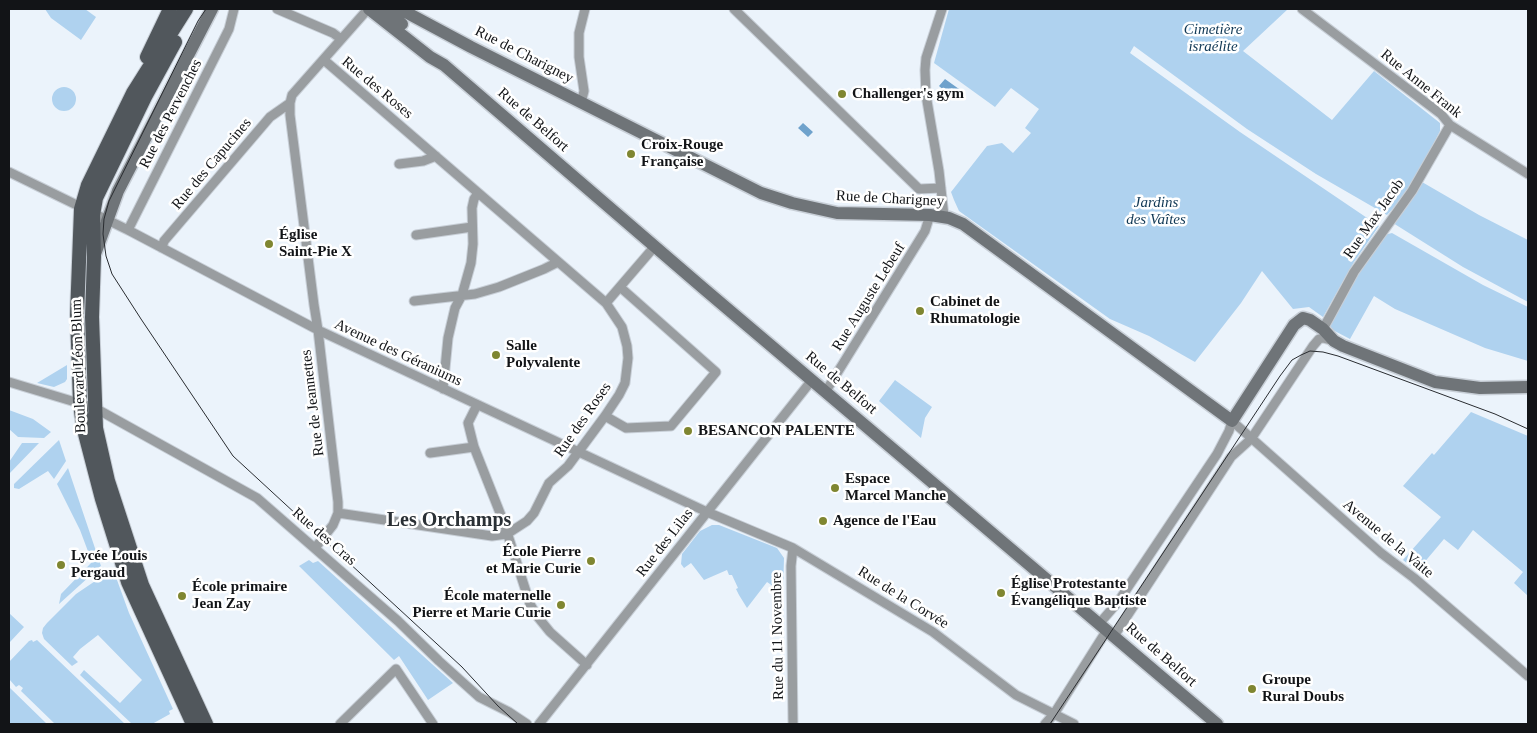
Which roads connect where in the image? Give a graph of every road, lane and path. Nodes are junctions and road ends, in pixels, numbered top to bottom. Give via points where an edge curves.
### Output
1 (170, 9) edge
2 (186, 9) edge
3 (193, 9) edge
4 (212, 9) edge
5 (234, 9) edge
6 (277, 9) edge
7 (369, 9) edge
8 (377, 9) edge
9 (384, 9) edge
10 (585, 9) edge
11 (734, 9) edge
12 (942, 9) edge
13 (1302, 9) edge
14 (402, 15) edge
15 (341, 39) junction
16 (324, 60) junction
17 (444, 65) junction
18 (133, 93) junction
19 (290, 103) junction
20 (581, 103) junction
21 (1450, 125) junction
22 (436, 156) junction
23 (399, 164) dead end
24 (9, 172) edge
25 (1528, 174) edge
26 (941, 188) junction
27 (478, 193) junction
28 (87, 212) junction
29 (930, 215) junction
30 (944, 216) junction
31 (107, 220) junction
32 (472, 227) junction
33 (128, 230) junction
34 (416, 235) dead end
35 (655, 246) junction
36 (162, 248) junction
37 (94, 257) junction
38 (558, 262) junction
39 (620, 288) junction
40 (462, 295) junction
41 (414, 302) dead end
42 (606, 303) junction
43 (1323, 329) junction
44 (318, 330) junction
45 (1334, 341) junction
46 (812, 380) junction
47 (9, 382) edge
48 (1528, 386) edge
49 (444, 389) junction
50 (826, 392) junction
51 (477, 405) junction
52 (88, 406) junction
53 (605, 416) junction
54 (1232, 421) junction
55 (1251, 439) junction
56 (474, 447) junction
57 (579, 452) junction
58 (430, 453) dead end
59 (707, 512) junction
60 (338, 514) junction
61 (507, 534) junction
62 (315, 548) junction
63 (794, 548) junction
64 (1106, 630) junction
65 (586, 664) junction
66 (1528, 676) edge
67 (1054, 714) junction
68 (193, 724) edge
69 (206, 724) edge
70 (340, 724) edge
71 (433, 724) edge
72 (527, 724) edge
73 (539, 724) edge
74 (793, 724) edge
75 (1045, 724) edge
76 (1074, 724) edge
77 (1217, 724) edge

1 - 18 main road
2 - 18 main road, Boulevard Léon Blum
3 - 28 main road, Boulevard Léon Blum
4 - 31 main road via 118,191
5 - 33 street, Rue des Pervenches via 229,29
6 - 15 street
7 - 15 street
7 - 17 main road, Rue de Belfort
8 - 14 main road via 393,22
9 - 14 main road, Rue de Belfort
10 - 20 street via 579,33 584,91
11 - 26 street via 919,189
12 - 26 street via 924,70
13 - 21 street, Rue Anne Frank via 1441,114
14 - 17 main road, Rue de Belfort via 442,58
14 - 20 main road, Rue de Charigney
15 - 16 street
16 - 19 street via 292,95
16 - 22 street, Rue des Roses
17 - 35 main road, Rue de Belfort
18 - 28 main road, Boulevard Léon Blum via 88,185
19 - 36 street, Rue des Capucines via 270,117 164,241
19 - 44 street, Rue de Jeannettes
20 - 29 main road, Rue de Charigney via 761,193 792,203 837,213
21 - 25 street, Rue Anne Frank
21 - 43 street, Rue Max Jacob via 1412,191 1354,272
22 - 23 street
22 - 27 street, Rue des Roses
24 - 28 street, Avenue des Géraniums
26 - 30 street
27 - 32 street via 474,199
27 - 38 street, Rue des Roses
28 - 31 street, Avenue des Géraniums
28 - 37 main road, Boulevard Léon Blum
28 - 52 main road, Boulevard Léon Blum via 77,315
29 - 30 main road, Rue de Charigney
29 - 50 street, Rue Auguste Lebeuf via 925,231
30 - 54 main road, Rue de Charigney via 963,224
31 - 33 street, Avenue des Géraniums
31 - 37 main road
32 - 34 street
32 - 40 street via 471,263
33 - 36 street, Avenue des Géraniums
35 - 39 street
35 - 46 main road, Rue de Belfort
36 - 44 street, Avenue des Géraniums
37 - 52 main road, Boulevard Léon Blum
38 - 40 street via 499,287
38 - 42 street, Rue des Roses
39 - 42 street
39 - 53 street via 716,372 671,426 626,428
40 - 41 street
40 - 49 street via 455,308 448,338
42 - 53 street, Rue des Roses via 622,327 628,358 625,383
43 - 45 main road
43 - 54 main road via 1310,320 1299,320
44 - 49 street, Avenue des Géraniums
44 - 60 street, Rue de Jeannettes
45 - 48 main road via 1435,382 1480,388
45 - 55 street via 1319,339
46 - 50 main road, Rue de Belfort
46 - 59 street, Rue des Lilas
47 - 52 street, Rue des Cras
49 - 51 street, Avenue des Géraniums
50 - 64 main road, Rue de Belfort
51 - 56 street via 468,423
51 - 57 street, Avenue des Géraniums
52 - 62 street, Rue des Cras via 258,498
52 - 68 main road, Boulevard Léon Blum via 84,426 128,582
52 - 69 main road, Boulevard Léon Blum via 108,481 142,585
53 - 57 street, Rue des Roses
54 - 55 street, Avenue de la Vaite
54 - 64 street via 1217,454 1118,602
55 - 64 street via 1231,457
55 - 66 street, Avenue de la Vaite
56 - 58 street
56 - 61 street
57 - 59 street, Avenue des Géraniums
57 - 61 street, Rue des Roses via 549,483 534,513
59 - 63 street, Rue de la Corvée
59 - 65 street, Rue des Lilas
60 - 61 street via 492,536
60 - 62 street
61 - 65 street via 537,616
62 - 72 street, Rue des Cras via 479,697
63 - 67 street, Rue de la Corvée via 933,632 1016,695
63 - 74 street, Rue du 11 Novembre via 791,566
64 - 67 street
64 - 77 main road, Rue de Belfort
65 - 73 street, Rue des Lilas
67 - 75 street
67 - 76 street, Rue de la Corvée
70 - 71 street via 396,668

